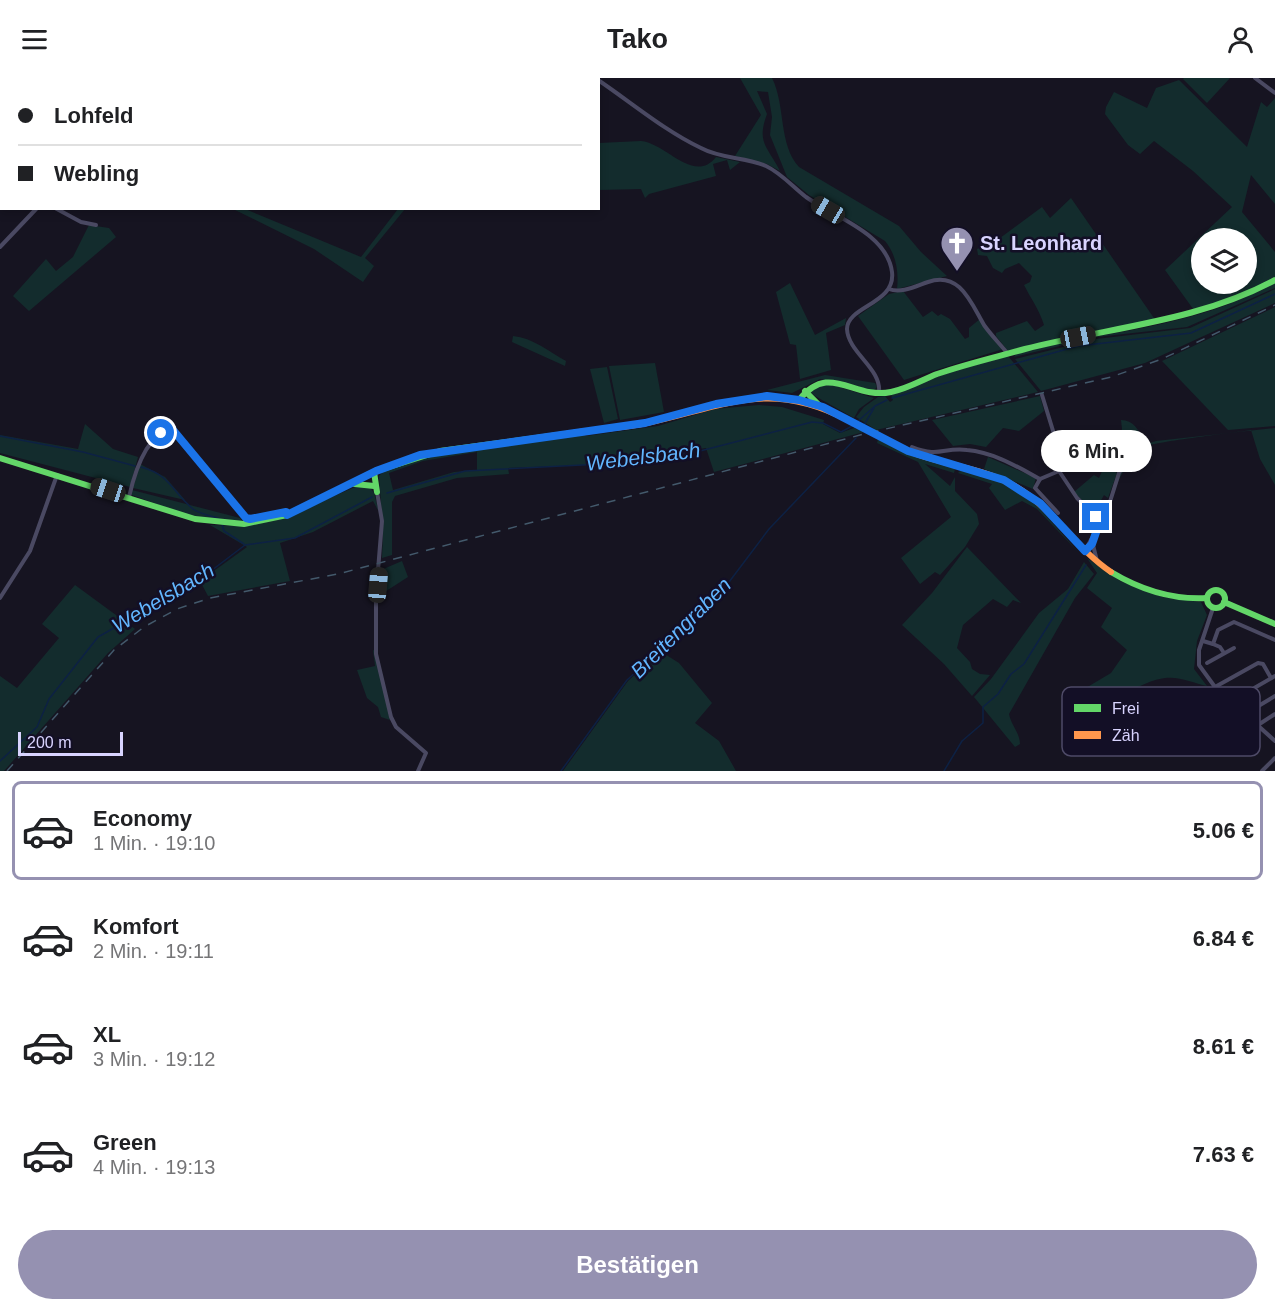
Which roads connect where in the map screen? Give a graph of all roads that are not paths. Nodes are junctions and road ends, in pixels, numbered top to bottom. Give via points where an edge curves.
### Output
1 (1255, 78) edge
2 (600, 81) edge
3 (1275, 93) edge
4 (35, 210) edge
5 (59, 210) edge
6 (96, 225) dead end
7 (0, 246) edge
8 (1275, 280) edge
9 (888, 290) junction
10 (1009, 354) junction
11 (805, 391) junction
12 (879, 394) junction
13 (1042, 395) dead end
14 (799, 400) junction
15 (823, 407) junction
16 (1144, 442) dead end
17 (910, 449) junction
18 (0, 458) edge
19 (1059, 471) junction
20 (372, 473) junction
21 (58, 474) junction
22 (1040, 479) junction
23 (350, 484) junction
24 (376, 489) junction
25 (129, 497) junction
26 (1058, 513) dead end
27 (287, 515) junction
28 (1100, 521) junction
29 (1092, 542) junction
30 (1085, 551) junction
31 (1096, 561) junction
32 (0, 598) edge
33 (1207, 598) junction
34 (1224, 602) junction
35 (1213, 608) junction
36 (1275, 624) edge
37 (1275, 640) edge
38 (1203, 641) junction
39 (1212, 644) junction
40 (1234, 648) dead end
41 (1224, 654) junction
42 (1207, 663) dead end
43 (1273, 677) edge
44 (1215, 687) joint
45 (1256, 687) edge
46 (1275, 696) edge
47 (1260, 705) edge
48 (1275, 714) edge
49 (1260, 724) edge
50 (1260, 727) edge
51 (1275, 741) edge
52 (1275, 758) edge
53 (418, 771) edge
54 (1262, 771) edge

1 - 3 street
2 - 9 street via 701,148 773,170 808,198 858,229 889,259 892,279
4 - 7 street
5 - 6 street
8 - 10 main road via 1197,315
9 - 10 street via 895,292 933,280 952,281 966,294
9 - 12 street via 850,320 847,328 849,339 873,373
10 - 12 main road
11 - 12 main road via 812,383 826,381
11 - 14 main road
11 - 15 main road
13 - 19 street via 1058,447
14 - 15 main road
14 - 20 main road via 767,396 645,423 440,451
15 - 17 main road, bridge
16 - 28 street via 1119,473
17 - 22 street via 932,454 966,449 1004,460
17 - 30 main road via 1019,489 1040,503
18 - 21 main road
19 - 22 street
19 - 28 street via 1077,498
20 - 23 main road
20 - 24 main road
21 - 25 main road
21 - 32 street via 30,551
22 - 26 street via 1035,490
23 - 24 main road via 365,483
23 - 27 main road
24 - 53 street via 382,521 375,633 380,673 396,727 426,753
25 - 27 main road via 222,524 251,524
25 - 27 street via 142,457 161,433 171,429 246,518 286,512
28 - 29 street
29 - 30 street
29 - 31 street
30 - 31 main road
31 - 33 main road via 1154,592
33 - 34 main road via 1209,593 1218,591
33 - 35 main road
34 - 35 main road
34 - 36 main road
35 - 38 street
37 - 39 street via 1234,622 1218,630
38 - 39 street
38 - 44 street via 1198,665
39 - 41 street
40 - 41 street
41 - 42 street
43 - 44 street via 1261,662
43 - 45 street
46 - 47 street
48 - 49 street
50 - 51 street
52 - 54 street

